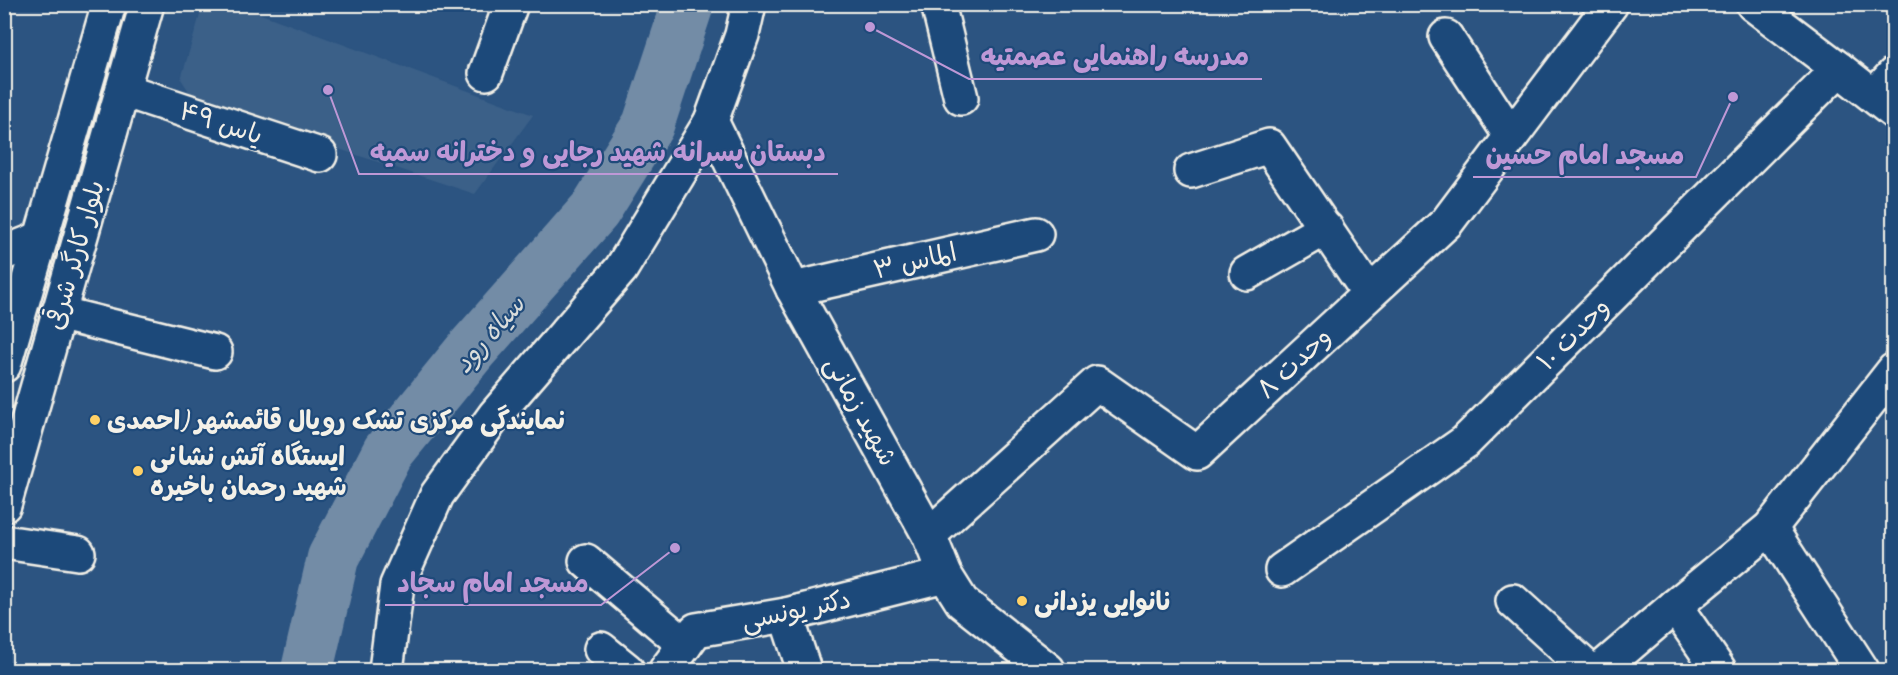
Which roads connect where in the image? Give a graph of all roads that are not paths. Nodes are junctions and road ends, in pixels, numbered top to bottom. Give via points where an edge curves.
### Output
1 (109, 4) edge
2 (147, 4) edge
3 (511, 4) edge
4 (749, 4) edge
5 (938, 4) edge
6 (1611, 4) edge
7 (1753, 4) edge
8 (1446, 37) dead end
9 (1839, 69) junction
10 (486, 73) dead end
11 (123, 90) junction
12 (1887, 94) edge
13 (961, 98) dead end
14 (711, 120) junction
15 (1511, 136) junction
16 (320, 155) dead end
17 (1191, 171) dead end
18 (1326, 228) junction
19 (1036, 234) dead end
20 (41, 238) junction
21 (4, 253) edge
22 (1247, 273) dead end
23 (793, 289) junction
24 (1370, 293) junction
25 (58, 313) junction
26 (215, 352) dead end
27 (5, 359) edge
28 (1893, 370) edge
29 (4, 505) edge
30 (1770, 528) junction
31 (929, 535) junction
32 (4, 542) edge
33 (78, 553) dead end
34 (586, 561) dead end
35 (1282, 570) dead end
36 (945, 575) junction
37 (1513, 601) dead end
38 (1676, 606) junction
39 (786, 615) junction
40 (685, 645) junction
41 (601, 649) dead end
42 (1712, 667) edge
43 (386, 670) edge
44 (627, 670) edge
45 (666, 670) edge
46 (804, 670) edge
47 (1048, 670) edge
48 (1589, 670) edge
49 (1600, 670) edge
50 (1862, 670) edge

1 - 20 street, بلوار کارگر شرقی
2 - 11 street, بلوار کارگر شرقی
3 - 10 street
4 - 14 street
5 - 13 street
6 - 15 street, وحدت ۸
7 - 9 street
8 - 15 street
9 - 12 street
9 - 35 street, وحدت ۱۰ via 1466,442
11 - 16 street, یاس ۴۹
11 - 25 street, بلوار کارگر شرقی
14 - 23 street, شهید زمانی
14 - 43 street via 621,268 495,416 437,495 397,585
15 - 24 street, وحدت ۸ via 1447,222
17 - 18 street via 1269,146
18 - 22 street
18 - 24 street
19 - 23 street, الماس ۳
20 - 21 street
20 - 27 street, بلوار کارگر شرقی
23 - 31 street, شهید زمانی
24 - 31 street, وحدت ۸ via 1197,453 1097,383
25 - 26 street
25 - 29 street, بلوار کارگر شرقی
28 - 30 street
30 - 38 street
30 - 50 street
31 - 36 street, شهید زمانی
32 - 33 street
34 - 40 street
36 - 39 street, دکتر یونسی
36 - 47 street, شهید زمانی via 962,602
37 - 48 street
38 - 42 street
38 - 49 street
39 - 40 street, دکتر یونسی via 696,630
39 - 46 street
40 - 45 street, دکتر یونسی
41 - 44 street

